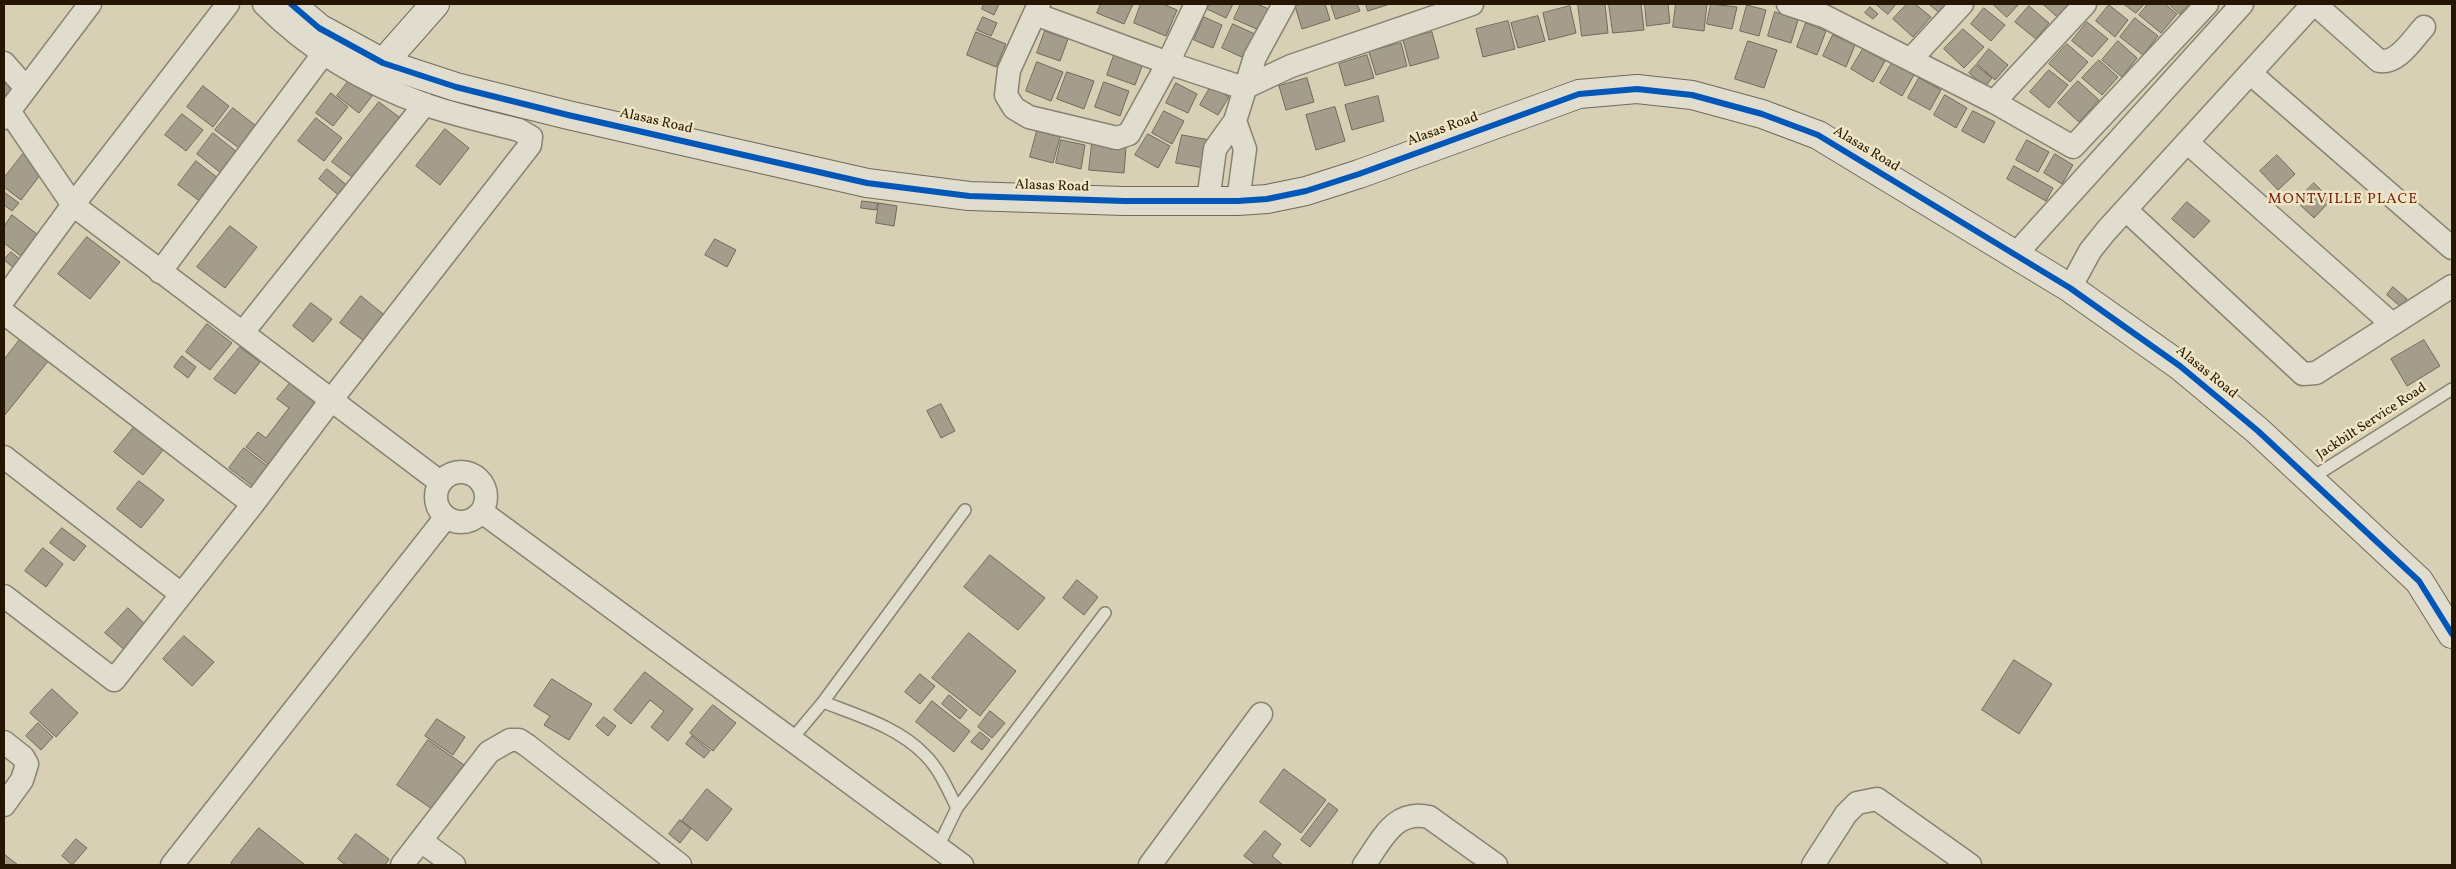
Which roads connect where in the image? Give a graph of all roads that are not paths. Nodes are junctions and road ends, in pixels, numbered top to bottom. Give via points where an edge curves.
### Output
1 (90, 4) edge
2 (228, 4) edge
3 (264, 4) edge
4 (291, 4) edge
5 (435, 4) edge
6 (1196, 4) edge
7 (1284, 4) edge
8 (1472, 4) edge
9 (1788, 4) edge
10 (1962, 4) edge
11 (2085, 4) edge
12 (2207, 4) edge
13 (2242, 4) edge
14 (2314, 4) edge
15 (1037, 9) edge
16 (1830, 10) edge
17 (2424, 27) dead end
18 (324, 53) junction
19 (1911, 59) junction
20 (4, 63) edge
21 (383, 63) junction
22 (1168, 63) junction
23 (2250, 73) junction
24 (26, 88) junction
25 (1244, 88) junction
26 (1994, 102) junction
27 (425, 104) junction
28 (7, 114) edge
29 (1235, 121) junction
30 (2188, 143) junction
31 (1208, 201) junction
32 (1238, 201) junction
33 (73, 204) junction
34 (2126, 210) junction
35 (2452, 248) edge
36 (2015, 255) junction
37 (160, 272) junction
38 (2452, 286) edge
39 (2070, 288) junction
40 (4, 299) edge
41 (4, 313) edge
42 (2392, 324) junction
43 (244, 332) junction
44 (2452, 388) edge
45 (332, 399) junction
46 (4, 457) edge
47 (2309, 480) junction
48 (440, 482) junction
49 (253, 504) junction
50 (965, 510) dead end
51 (482, 512) junction
52 (446, 517) junction
53 (181, 594) junction
54 (4, 596) edge
55 (1105, 613) dead end
56 (2452, 634) edge
57 (823, 702) junction
58 (1261, 714) dead end
59 (792, 739) junction
60 (4, 742) edge
61 (4, 805) edge
62 (957, 808) junction
63 (421, 841) junction
64 (938, 847) junction
65 (1966, 864) edge
66 (172, 865) edge
67 (402, 865) edge
68 (454, 865) edge
69 (680, 865) edge
70 (962, 865) edge
71 (1150, 865) edge
72 (1364, 865) edge
73 (1496, 865) edge
74 (1813, 865) edge

1 - 24 street
2 - 33 street
3 - 18 street via 282,22
4 - 21 street, Alasas Road via 319,28
5 - 21 street
6 - 22 street
7 - 25 street via 1255,57
8 - 25 street via 1291,66
9 - 16 street
10 - 19 street
11 - 26 street
12 - 26 street via 2073,147
13 - 36 street
14 - 17 street via 2379,61 2394,59
14 - 23 street
15 - 22 street
15 - 22 street via 1009,70 1006,95 1014,108 1029,117 1117,138 1129,134
16 - 19 street
18 - 27 street via 377,84
18 - 37 street
19 - 26 street
20 - 24 street
21 - 31 street, Alasas Road via 456,87 568,115 867,183 969,196
22 - 25 street
23 - 30 street
23 - 35 street
24 - 28 street
25 - 29 street
27 - 43 street
27 - 45 street via 519,130 531,137 530,145
28 - 33 street
29 - 31 street via 1215,149
29 - 32 street via 1245,149
30 - 34 street
30 - 42 street
31 - 32 street, Alasas Road
32 - 36 street, Alasas Road via 1306,191 1578,94 1637,89 1709,100 1762,114 1818,135
33 - 37 street
33 - 40 street
34 - 39 street via 2090,251
34 - 42 street via 2303,374 2316,373
36 - 39 street, Alasas Road
37 - 43 street
38 - 42 street
39 - 47 street, Alasas Road via 2180,366 2258,431
41 - 49 street
43 - 45 street
44 - 47 lane, Jackbilt Service Road
45 - 48 street
45 - 49 street
46 - 53 street
47 - 56 street, Alasas Road via 2419,581
48 - 51 street via 449,474 460,471 481,480 486,490
48 - 52 street via 436,501
49 - 53 street
50 - 57 lane
51 - 52 street via 471,520 458,522
51 - 59 street
52 - 66 street
53 - 54 street via 114,680
55 - 62 lane
57 - 59 lane
57 - 62 lane via 898,734 925,755 942,778
58 - 71 street
59 - 64 street
60 - 61 street via 27,764 22,780
62 - 64 lane
63 - 67 street
63 - 68 street
63 - 69 street via 489,752 510,740 519,740
64 - 70 street
65 - 74 street via 1877,799 1857,803 1846,814
72 - 73 street via 1400,819 1420,815 1430,817

